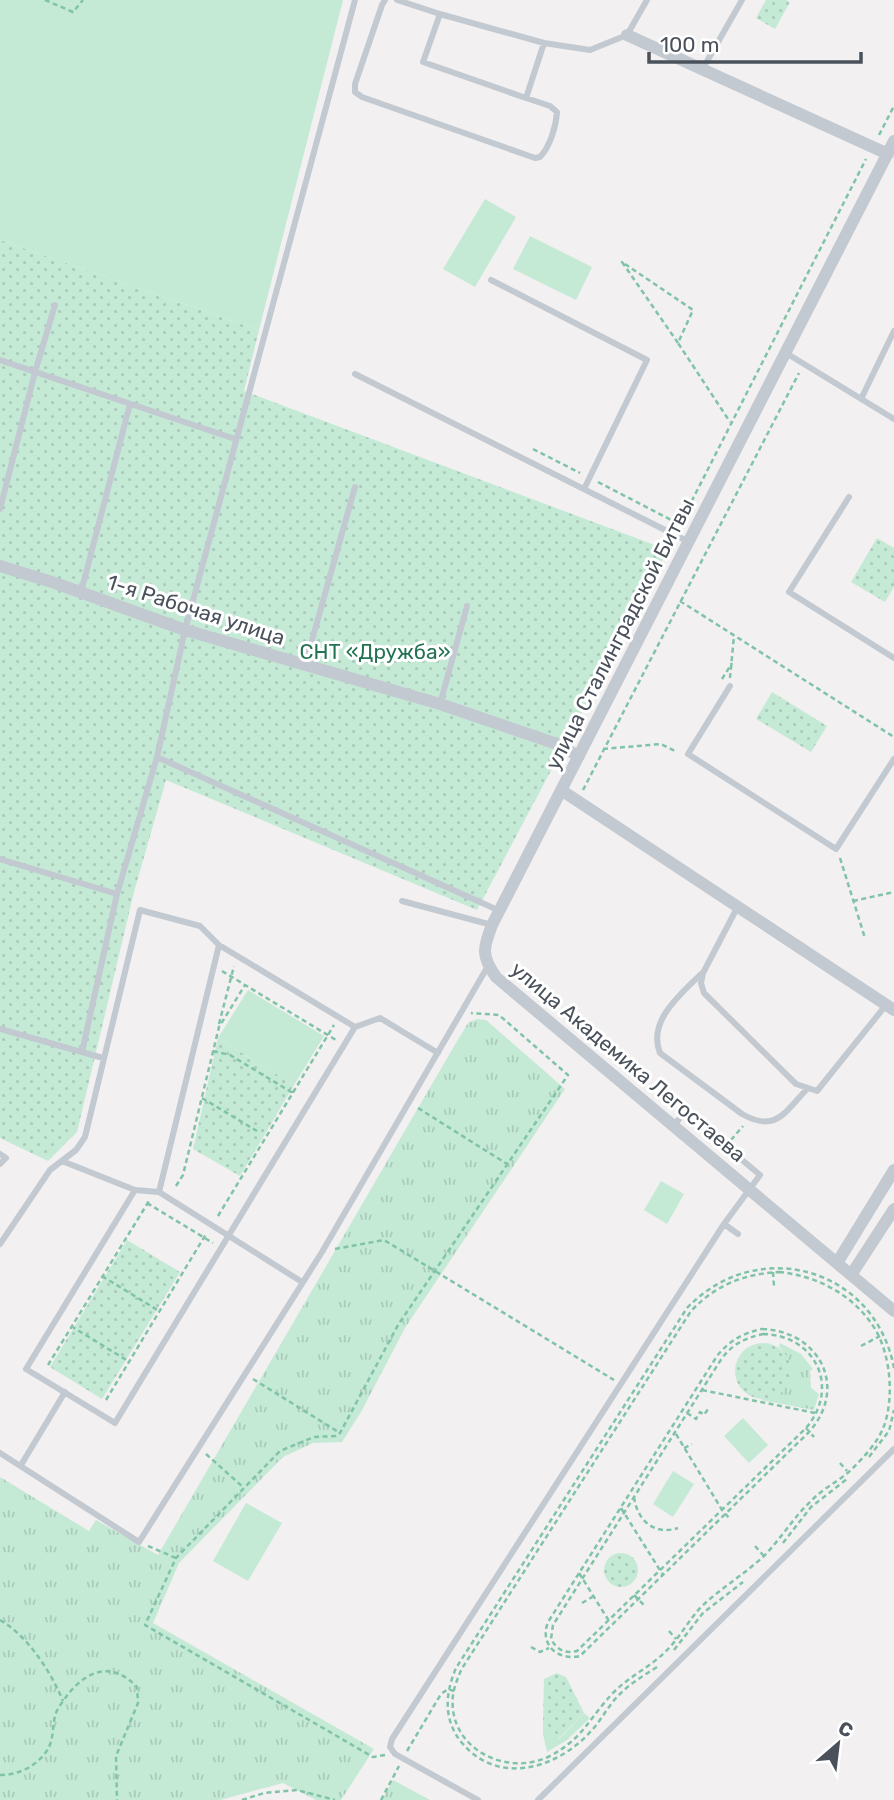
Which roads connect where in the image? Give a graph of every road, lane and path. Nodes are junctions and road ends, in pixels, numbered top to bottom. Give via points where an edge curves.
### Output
1 (45, 0) edge
2 (83, 0) edge
3 (355, 0) edge
4 (386, 0) edge
5 (397, 0) edge
6 (647, 0) edge
7 (742, 0) edge
8 (440, 14) junction
9 (627, 35) junction
10 (544, 43) junction
11 (702, 70) junction
12 (526, 97) junction
13 (894, 106) edge
14 (894, 141) edge
15 (873, 147) junction
16 (888, 154) junction
17 (491, 279) dead end
18 (55, 305) dead end
19 (894, 331) edge
20 (678, 343) junction
21 (786, 352) junction
22 (0, 360) edge
23 (804, 364) junction
24 (35, 372) junction
25 (355, 374) dead end
26 (861, 399) junction
27 (130, 404) junction
28 (894, 419) edge
29 (731, 423) junction
30 (235, 439) junction
31 (533, 449) dead end
32 (590, 478) junction
33 (355, 486) dead end
34 (584, 489) junction
35 (849, 497) dead end
36 (0, 509) edge
37 (680, 524) junction
38 (690, 539) junction
39 (708, 548) junction
40 (0, 566) edge
41 (80, 593) junction
42 (680, 601) junction
43 (467, 606) dead end
44 (185, 630) junction
45 (734, 636) junction
46 (894, 658) edge
47 (732, 663) junction
48 (305, 665) junction
49 (718, 685) dead end
50 (730, 686) joint
51 (440, 704) junction
52 (894, 737) edge
53 (603, 749) junction
54 (677, 752) dead end
55 (579, 756) junction
56 (157, 757) junction
57 (894, 759) edge
58 (561, 790) junction
59 (578, 801) junction
60 (840, 858) dead end
61 (0, 859) edge
62 (894, 892) edge
63 (117, 894) junction
64 (402, 901) dead end
65 (853, 901) junction
66 (737, 908) junction
67 (499, 911) junction
68 (492, 925) junction
69 (865, 938) dead end
70 (219, 945) junction
71 (236, 956) junction
72 (214, 965) junction
73 (488, 966) junction
74 (703, 972) junction
75 (231, 976) junction
76 (245, 985) junction
77 (890, 1007) edge
78 (461, 1013) junction
79 (334, 1025) dead end
80 (219, 1027) junction
81 (355, 1027) junction
82 (0, 1029) edge
83 (328, 1035) junction
84 (344, 1045) junction
85 (213, 1051) junction
86 (82, 1052) junction
87 (438, 1053) junction
88 (103, 1058) junction
89 (807, 1090) junction
90 (293, 1093) junction
91 (202, 1098) junction
92 (409, 1102) junction
93 (749, 1118) junction
94 (674, 1125) junction
95 (257, 1131) dead end
96 (726, 1146) junction
97 (0, 1154) edge
98 (62, 1161) junction
99 (0, 1164) edge
100 (507, 1165) junction
101 (894, 1170) edge
102 (176, 1186) dead end
103 (748, 1188) junction
104 (134, 1192) junction
105 (156, 1192) junction
106 (147, 1203) junction
107 (894, 1209) edge
108 (218, 1216) dead end
109 (724, 1224) junction
110 (211, 1225) junction
111 (738, 1234) dead end
112 (228, 1236) junction
113 (204, 1237) junction
114 (0, 1244) edge
115 (221, 1248) junction
116 (322, 1252) junction
117 (837, 1263) junction
118 (773, 1267) junction
119 (435, 1271) junction
120 (773, 1273) junction
121 (851, 1275) junction
122 (102, 1276) junction
123 (302, 1282) junction
124 (774, 1286) dead end
125 (159, 1311) junction
126 (894, 1311) edge
127 (71, 1326) junction
128 (774, 1327) junction
129 (674, 1329) junction
130 (679, 1332) junction
131 (774, 1334) junction
132 (884, 1334) junction
133 (880, 1336) junction
134 (894, 1344) edge
135 (861, 1346) dead end
136 (889, 1347) junction
137 (884, 1348) junction
138 (711, 1352) dead end
139 (717, 1356) junction
140 (722, 1358) junction
141 (830, 1360) dead end
142 (129, 1361) junction
143 (822, 1363) junction
144 (48, 1365) dead end
145 (817, 1365) junction
146 (894, 1367) edge
147 (244, 1374) junction
148 (620, 1383) junction
149 (702, 1390) junction
150 (65, 1392) junction
151 (106, 1400) dead end
152 (626, 1403) junction
153 (632, 1407) junction
154 (708, 1409) dead end
155 (894, 1410) edge
156 (687, 1413) junction
157 (816, 1413) junction
158 (887, 1418) junction
159 (893, 1419) edge
160 (664, 1426) dead end
161 (806, 1428) junction
162 (670, 1429) junction
163 (675, 1432) junction
164 (809, 1432) junction
165 (340, 1433) junction
166 (814, 1437) dead end
167 (692, 1444) dead end
168 (199, 1447) junction
169 (684, 1448) junction
170 (894, 1449) edge
171 (0, 1453) edge
172 (840, 1463) dead end
173 (21, 1465) junction
174 (849, 1472) junction
175 (852, 1476) junction
176 (244, 1488) junction
177 (634, 1497) junction
178 (621, 1508) junction
179 (722, 1510) junction
180 (624, 1513) junction
181 (537, 1514) junction
182 (725, 1514) junction
183 (730, 1519) dead end
184 (550, 1522) junction
185 (556, 1526) junction
186 (678, 1528) dead end
187 (139, 1542) junction
188 (755, 1546) dead end
189 (589, 1547) dead end
190 (594, 1550) junction
191 (599, 1552) junction
192 (764, 1556) junction
193 (176, 1559) junction
194 (757, 1569) dead end
195 (660, 1570) junction
196 (579, 1573) junction
197 (663, 1575) junction
198 (749, 1577) dead end
199 (582, 1578) junction
200 (634, 1595) junction
201 (594, 1596) junction
202 (501, 1598) junction
203 (638, 1599) junction
204 (508, 1602) junction
205 (582, 1603) dead end
206 (644, 1605) dead end
207 (0, 1620) edge
208 (487, 1620) junction
209 (609, 1620) junction
210 (542, 1622) dead end
211 (494, 1624) junction
212 (547, 1625) junction
213 (612, 1625) junction
214 (668, 1631) dead end
215 (676, 1639) junction
216 (531, 1647) dead end
217 (550, 1647) junction
218 (448, 1689) junction
219 (454, 1691) junction
220 (63, 1701) junction
221 (395, 1754) junction
222 (403, 1758) junction
223 (0, 1775) edge
224 (117, 1800) edge
225 (242, 1800) edge
226 (335, 1800) edge
227 (381, 1800) edge
228 (478, 1800) edge
229 (538, 1800) edge

1 - 2 path via 73,12
3 - 30 lane
4 - 12 lane via 355,85 355,92 362,97 535,158 545,152 557,112
5 - 8 lane
6 - 9 lane
7 - 11 lane
8 - 10 lane
8 - 12 lane via 423,62
9 - 10 lane via 590,50
9 - 11 street
10 - 12 lane
11 - 15 street
13 - 15 path
14 - 16 street, улица Сталинградской Битвы
15 - 16 street
15 - 29 path
16 - 21 street, улица Сталинградской Битвы
17 - 32 lane via 648,360
18 - 24 lane
19 - 26 lane
20 - 20 path via 638,285 622,262 694,310
20 - 29 path
21 - 23 lane
21 - 38 street, улица Сталинградской Битвы
22 - 24 lane
23 - 26 lane
23 - 39 path
24 - 27 lane
24 - 36 lane
25 - 34 lane
26 - 28 lane
27 - 30 lane
27 - 41 lane
29 - 37 path
30 - 44 lane
31 - 32 path
32 - 34 lane
32 - 37 path
33 - 48 lane
34 - 38 lane
35 - 46 lane via 789,592
37 - 38 path
38 - 39 path
38 - 55 street, улица Сталинградской Битвы
39 - 42 path
40 - 41 street, 1-я Рабочая улица
41 - 44 street, 1-я Рабочая улица
42 - 45 path
42 - 53 path
43 - 51 lane
44 - 48 street, 1-я Рабочая улица
44 - 56 lane
45 - 47 path
45 - 52 path
47 - 49 path
47 - 50 path
48 - 51 street, 1-я Рабочая улица
50 - 57 lane via 688,754 836,849
51 - 55 street, 1-я Рабочая улица
53 - 54 path via 661,744
53 - 59 path
55 - 58 street, улица Сталинградской Битвы
56 - 63 lane
56 - 67 lane
58 - 59 street, улица Сталинградской Битвы
58 - 67 street, улица Академика Легостаева
59 - 66 street, улица Сталинградской Битвы
60 - 65 path
61 - 63 lane
62 - 65 path
63 - 86 lane
64 - 68 lane
65 - 69 path
66 - 74 lane
66 - 77 street, улица Сталинградской Битвы
67 - 68 street, улица Академика Легостаева
68 - 73 street, улица Академика Легостаева via 483,954
70 - 71 lane
70 - 72 lane
70 - 88 lane via 200,926 140,910
71 - 75 path
71 - 81 lane
72 - 75 path
72 - 105 lane
73 - 78 lane
73 - 94 street, улица Академика Легостаева
74 - 89 lane via 704,993
74 - 93 lane via 664,1015 656,1043 660,1053
75 - 76 path
75 - 80 path
76 - 80 path
76 - 83 path
77 - 89 lane via 817,1091
78 - 87 lane
78 - 100 path via 499,1016 568,1075
79 - 83 path
80 - 85 path
81 - 84 lane
81 - 87 lane via 380,1018
82 - 86 lane
83 - 84 path
83 - 90 path
84 - 112 lane
85 - 90 path via 230,1055
85 - 91 path
86 - 88 lane
87 - 92 lane
88 - 98 lane via 85,1137
89 - 93 lane via 778,1120 766,1123
90 - 108 path
91 - 95 path
91 - 102 path via 183,1175
92 - 100 path
92 - 116 lane
93 - 96 path
94 - 96 lane via 685,1112
94 - 103 street, улица Академика Легостаева
96 - 103 lane via 760,1175
97 - 99 lane via 6,1158
98 - 104 lane
98 - 114 lane via 50,1170
100 - 119 path
101 - 117 street
103 - 109 lane
103 - 117 street, улица Академика Легостаева
104 - 105 lane
104 - 106 path
104 - 150 lane via 26,1369
105 - 106 path
105 - 110 lane
106 - 113 path
106 - 122 path
107 - 121 street
109 - 111 lane
109 - 148 lane
110 - 112 lane
110 - 113 path
112 - 115 lane
112 - 123 lane
113 - 115 path
113 - 125 path
115 - 150 lane via 115,1423
116 - 119 path via 384,1240
116 - 123 lane
117 - 121 street, улица Академика Легостаева
118 - 120 path
118 - 129 path via 720,1281 697,1297
118 - 132 path via 813,1274 843,1289 871,1314
119 - 148 path
119 - 165 path via 398,1325
120 - 124 path
120 - 130 path via 736,1279 711,1293 691,1311
120 - 133 path via 812,1279 840,1293
121 - 126 street, улица Академика Легостаева
122 - 125 path
122 - 127 path
123 - 147 lane
125 - 142 path
127 - 142 path
127 - 144 path
128 - 131 path
128 - 139 path via 748,1331
128 - 143 path via 807,1344
129 - 130 path
129 - 152 path
130 - 153 path
131 - 140 path via 742,1340
131 - 145 path via 795,1341
132 - 133 path
132 - 136 path
133 - 135 path
133 - 137 path
134 - 136 path
136 - 137 path
136 - 146 path
137 - 158 path via 890,1385
138 - 139 path
139 - 140 path
139 - 162 path
140 - 149 path
141 - 143 path
142 - 151 path
143 - 145 path
143 - 164 path via 827,1398
145 - 157 path via 822,1389
147 - 165 path
147 - 168 lane
148 - 181 lane
149 - 156 path
149 - 157 path
150 - 173 lane
152 - 153 path
152 - 184 path
153 - 185 path
154 - 156 path via 696,1419
155 - 159 path
156 - 163 path
157 - 161 path
158 - 159 path
158 - 174 path via 873,1444
159 - 175 path via 878,1447
160 - 162 path
161 - 164 path
161 - 179 path
162 - 163 path
162 - 178 path
163 - 169 path
163 - 177 path
164 - 166 path
164 - 182 path
165 - 176 path via 314,1437 280,1451
167 - 169 path
168 - 176 path
168 - 187 lane
169 - 179 path
170 - 229 lane
171 - 173 lane
172 - 174 path
173 - 187 lane
174 - 175 path
174 - 192 path via 807,1504
175 - 194 path via 811,1507
176 - 193 path
177 - 180 path
177 - 186 path via 638,1513 649,1525 661,1530
178 - 180 path
178 - 190 path
179 - 182 path
179 - 195 path
180 - 191 path
180 - 195 path
181 - 184 path
181 - 221 lane via 392,1739 390,1747
182 - 183 path
182 - 197 path
184 - 185 path
184 - 202 path
185 - 204 path
187 - 193 path
188 - 192 path
189 - 190 path
190 - 191 path
190 - 196 path
191 - 199 path
192 - 215 path via 707,1602
193 - 221 path via 145,1625 373,1757
195 - 197 path
195 - 200 path
196 - 199 path
196 - 212 path
197 - 203 path
198 - 218 path via 703,1613 671,1654 617,1696 592,1730 547,1764 508,1769 471,1753 450,1722
199 - 201 path
199 - 209 path via 553,1625 554,1644 567,1653 577,1651
200 - 203 path
200 - 209 path
201 - 205 path
201 - 209 path
202 - 204 path
202 - 208 path
203 - 206 path
203 - 213 path
204 - 211 path
207 - 220 path via 29,1645
208 - 211 path
208 - 218 path
209 - 213 path
210 - 212 path
211 - 219 path via 461,1670
212 - 217 path
213 - 217 path via 580,1656 567,1658
214 - 215 path
215 - 219 path via 653,1664 614,1693 574,1740 532,1762 501,1762 475,1749 455,1721
216 - 217 path via 540,1652
218 - 219 path
218 - 222 path
220 - 223 path via 55,1715 49,1750 26,1770
220 - 224 path via 76,1685 103,1671 118,1672 137,1687 138,1703 116,1756
221 - 222 lane
222 - 227 path
222 - 228 lane
225 - 226 path via 298,1790

